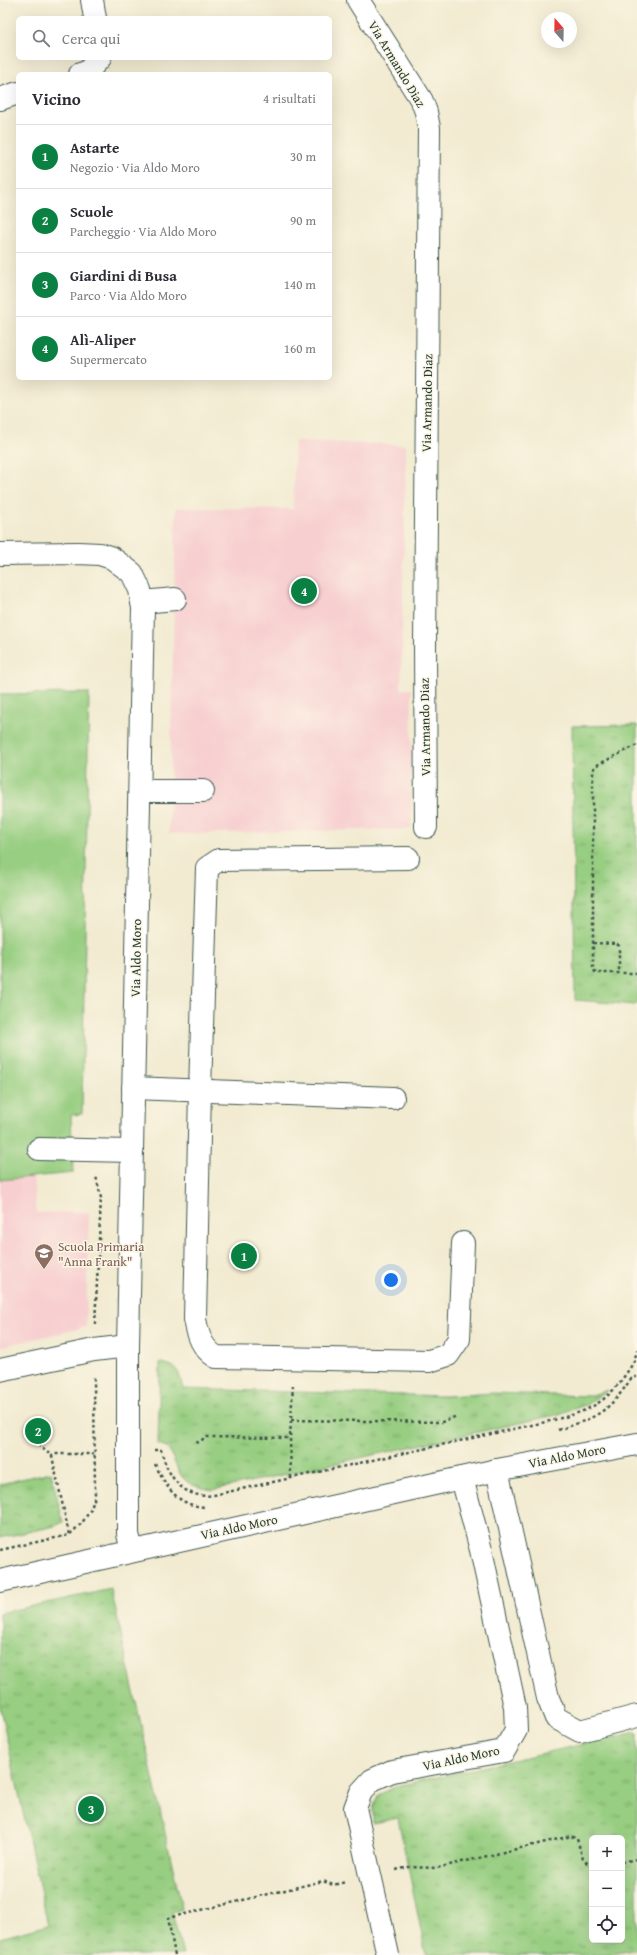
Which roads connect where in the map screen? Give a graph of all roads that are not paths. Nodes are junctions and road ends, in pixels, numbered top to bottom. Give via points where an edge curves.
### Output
1 (92, 0) edge
2 (358, 0) edge
3 (95, 16) edge
4 (98, 60) edge
5 (87, 72) edge
6 (16, 94) edge
7 (0, 98) edge
8 (0, 554) edge
9 (175, 599) dead end
10 (142, 602) junction
11 (140, 790) junction
12 (203, 791) dead end
13 (426, 827) dead end
14 (408, 858) dead end
15 (133, 1088) junction
16 (200, 1090) junction
17 (393, 1098) dead end
18 (39, 1148) dead end
19 (131, 1151) junction
20 (463, 1243) dead end
21 (128, 1346) junction
22 (0, 1370) edge
23 (637, 1444) edge
24 (497, 1470) junction
25 (462, 1478) junction
26 (132, 1551) junction
27 (0, 1582) edge
28 (637, 1716) edge
29 (388, 1955) edge

1 - 3 street
2 - 13 street, Via Armando Diaz via 422,100 429,128
4 - 5 street
6 - 7 street
8 - 10 street, Via Aldo Moro via 100,554 112,558 132,573 140,590
9 - 10 street
10 - 11 street, Via Aldo Moro
11 - 12 street
11 - 15 street, Via Aldo Moro
14 - 16 street via 219,860 207,868
15 - 16 street
15 - 19 street, Via Aldo Moro
16 - 17 street
16 - 20 street via 195,1319 207,1351 216,1357 429,1361 448,1355 459,1339
18 - 19 street
19 - 21 street, Via Aldo Moro
21 - 22 street via 94,1350
21 - 26 street, Via Aldo Moro via 128,1534
23 - 24 street, Via Aldo Moro
24 - 25 street, Via Aldo Moro
24 - 28 street via 548,1698 556,1718 580,1731
25 - 26 street, Via Aldo Moro
25 - 29 street, Via Aldo Moro via 481,1550 515,1707 516,1730 504,1751 392,1771 372,1780 361,1792 355,1808
26 - 27 street, Via Aldo Moro

